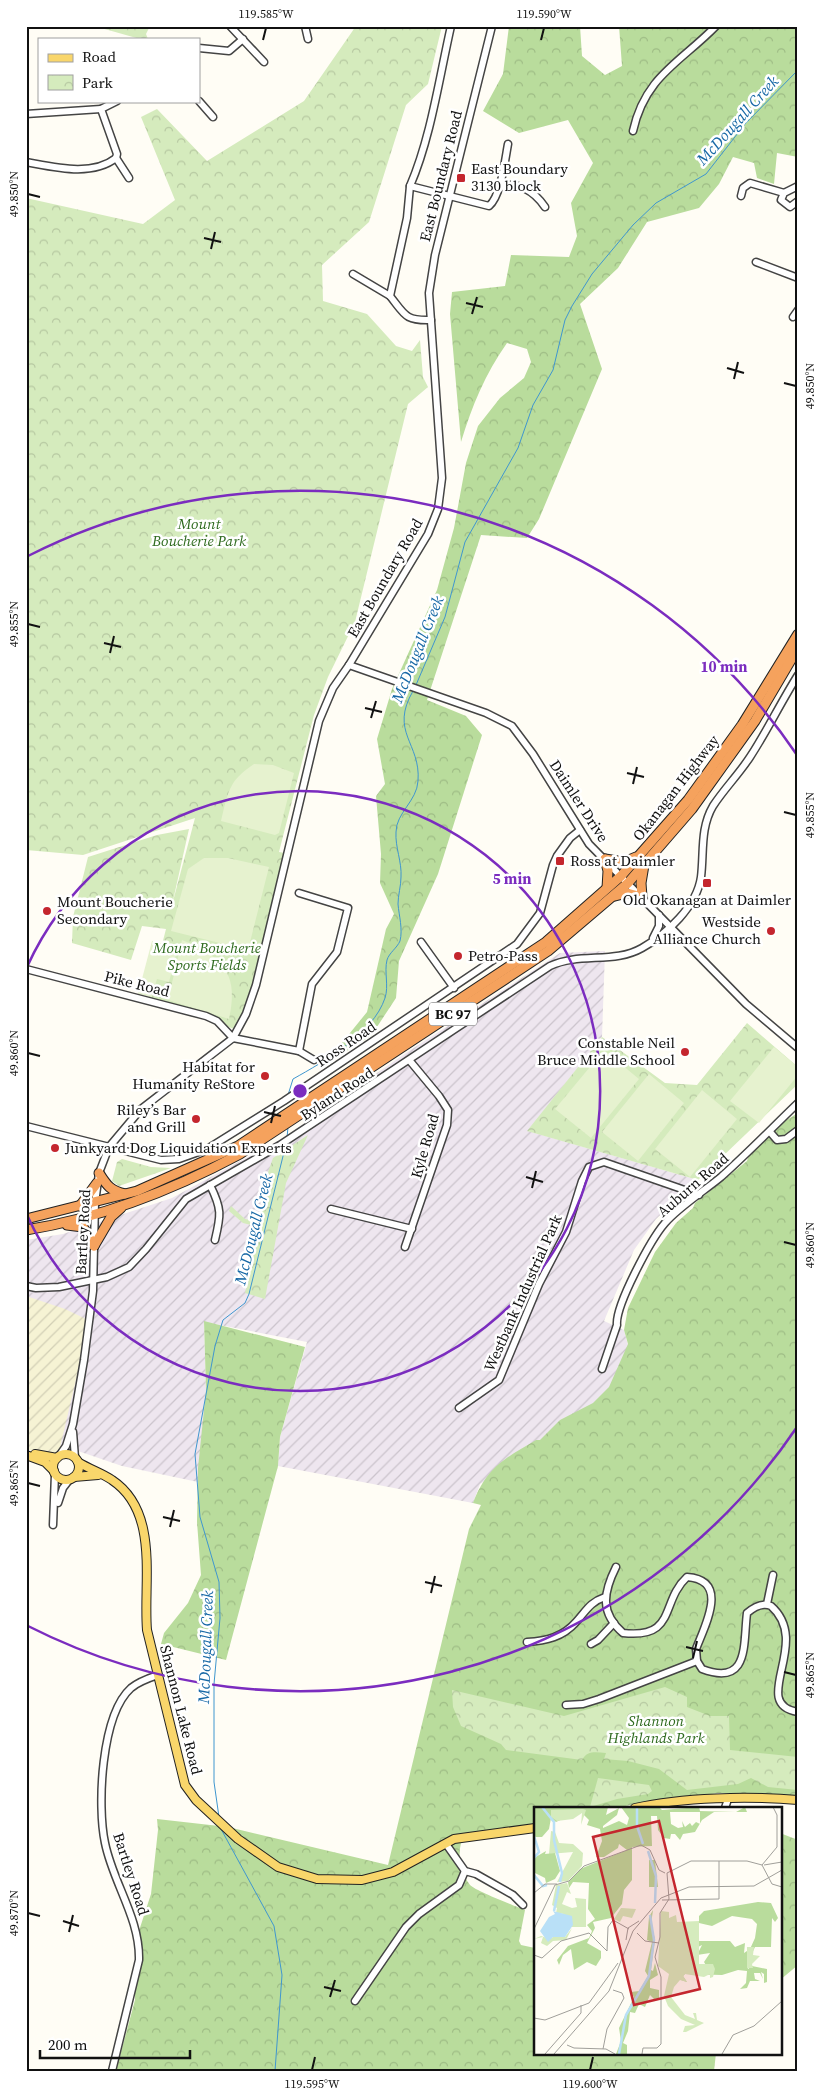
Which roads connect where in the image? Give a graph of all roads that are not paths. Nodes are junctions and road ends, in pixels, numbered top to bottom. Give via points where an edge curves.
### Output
1 (230, 26) edge
2 (305, 26) edge
3 (451, 26) edge
4 (492, 26) edge
5 (716, 26) edge
6 (243, 39) junction
7 (308, 39) dead end
8 (200, 48) edge
9 (264, 62) dead end
10 (200, 101) edge
11 (115, 102) edge
12 (100, 110) junction
13 (26, 114) edge
14 (212, 117) dead end
15 (633, 131) dead end
16 (508, 144) dead end
17 (116, 158) junction
18 (26, 162) edge
19 (129, 178) dead end
20 (410, 186) junction
21 (798, 186) edge
22 (499, 188) junction
23 (784, 193) junction
24 (741, 196) dead end
25 (449, 197) junction
26 (798, 201) edge
27 (545, 207) dead end
28 (756, 262) dead end
29 (353, 274) dead end
30 (798, 278) edge
31 (390, 296) junction
32 (798, 310) edge
33 (793, 317) dead end
34 (431, 320) junction
35 (798, 634) edge
36 (798, 648) edge
37 (349, 664) junction
38 (798, 675) edge
39 (580, 830) junction
40 (643, 853) junction
41 (605, 860) junction
42 (644, 864) junction
43 (624, 879) junction
44 (607, 888) junction
45 (300, 894) dead end
46 (610, 898) junction
47 (642, 898) junction
48 (659, 915) junction
49 (670, 926) junction
50 (421, 942) dead end
51 (652, 942) junction
52 (26, 969) edge
53 (454, 988) junction
54 (233, 1038) junction
55 (798, 1048) edge
56 (299, 1051) junction
57 (314, 1060) dead end
58 (410, 1061) junction
59 (798, 1103) edge
60 (287, 1118) junction
61 (26, 1126) edge
62 (798, 1130) edge
63 (770, 1132) junction
64 (109, 1147) junction
65 (99, 1173) junction
66 (97, 1183) junction
67 (210, 1185) junction
68 (125, 1194) junction
69 (699, 1195) junction
70 (95, 1203) junction
71 (124, 1205) junction
72 (79, 1207) junction
73 (331, 1209) dead end
74 (95, 1215) junction
75 (26, 1219) edge
76 (52, 1225) junction
77 (412, 1229) junction
78 (26, 1230) edge
79 (215, 1240) dead end
80 (94, 1246) junction
81 (405, 1247) dead end
82 (93, 1280) junction
83 (26, 1286) edge
84 (602, 1369) dead end
85 (459, 1408) dead end
86 (73, 1424) junction
87 (26, 1454) edge
88 (58, 1457) junction
89 (77, 1460) junction
90 (54, 1473) junction
91 (102, 1475) junction
92 (72, 1478) junction
93 (55, 1511) junction
94 (53, 1525) dead end
95 (616, 1568) dead end
96 (773, 1575) dead end
97 (605, 1597) junction
98 (767, 1604) junction
99 (614, 1623) junction
100 (527, 1642) dead end
101 (591, 1644) dead end
102 (697, 1661) junction
103 (158, 1675) junction
104 (566, 1705) dead end
105 (798, 1712) edge
106 (728, 1799) junction
107 (798, 1800) edge
108 (642, 1807) edge
109 (725, 1807) edge
110 (534, 1828) edge
111 (446, 1844) junction
112 (465, 1871) junction
113 (523, 1906) dead end
114 (355, 2001) dead end
115 (112, 2071) edge

1 - 6 street
2 - 7 street
3 - 20 street via 423,155
4 - 25 street, East Boundary Road
5 - 15 street via 666,69 638,109
6 - 8 street via 229,51
6 - 9 street
10 - 14 street
11 - 12 street
12 - 13 street
12 - 17 street via 113,141
16 - 22 street
17 - 18 street via 109,164 82,169
17 - 19 street
20 - 25 street
20 - 31 street via 407,218
21 - 23 street
22 - 25 street via 489,206
22 - 27 street via 509,183 518,185 539,198
23 - 24 street via 750,184 743,188
23 - 26 street via 781,200 790,207
25 - 34 street, East Boundary Road via 429,293
28 - 30 street
29 - 31 street
31 - 34 street via 407,317 414,321
32 - 33 street
34 - 37 street, East Boundary Road via 442,478 438,509 428,534
35 - 40 highway, Okanagan Highway / BC 97 via 742,725 688,800
36 - 42 highway, Okanagan Highway / BC 97 via 749,729 692,808
37 - 39 street, Daimler Drive via 486,713 512,726
37 - 54 street, East Boundary Road via 333,688 319,721 256,985
38 - 49 street, Byland Road via 750,757 713,807 703,837 699,888 691,903
39 - 41 street, Daimler Drive
39 - 53 street, Ross Road via 557,856 540,913 517,944
40 - 41 highway via 624,862
40 - 43 highway, Okanagan Highway / BC 97
41 - 43 street, Daimler Drive
41 - 44 highway
42 - 43 highway, Okanagan Highway / BC 97
42 - 47 highway
43 - 44 highway, Okanagan Highway / BC 97
43 - 46 highway, Okanagan Highway / BC 97
43 - 47 street, Daimler Drive
44 - 60 highway, Okanagan Highway / BC 97 via 546,942
45 - 56 street via 348,908 337,952 312,984
46 - 47 highway via 626,893
46 - 60 highway, Okanagan Highway / BC 97 via 548,951
47 - 48 street, Daimler Drive
48 - 49 street, Daimler Drive
48 - 51 street via 659,926
49 - 51 street, Byland Road
49 - 55 street, Daimler Drive via 746,1004
50 - 53 street
51 - 58 street, Byland Road via 622,956 570,958 550,966
52 - 54 street, Pike Road via 206,1016 217,1021
53 - 64 street, Ross Road via 284,1101 192,1156 161,1160
54 - 56 street
54 - 64 street, Bartley Road via 141,1109
56 - 57 street
58 - 67 street, Byland Road via 287,1141
58 - 77 street, Kyle Road via 448,1110 447,1125
59 - 63 street, Auburn Road
60 - 68 highway, Okanagan Highway / BC 97 via 190,1169
60 - 71 highway, Okanagan Highway / BC 97 via 240,1154 194,1179
61 - 64 street, Ross Road
62 - 63 street via 786,1139 776,1140
63 - 69 street, Auburn Road
64 - 65 street, Bartley Road
65 - 66 street, Bartley Road
65 - 68 highway via 113,1191
66 - 70 street, Bartley Road
66 - 72 highway
67 - 79 street via 220,1204 221,1216
67 - 82 street, Byland Road via 181,1204 129,1267
68 - 70 highway, Okanagan Highway / BC 97
69 - 84 street, Auburn Road via 665,1223 646,1253 616,1318 617,1325
69 - 85 street, Westbank Industrial Park via 604,1162 590,1167 582,1181 566,1232 539,1284 499,1380
70 - 72 highway, Okanagan Highway / BC 97
70 - 74 street, Bartley Road
71 - 74 highway, Okanagan Highway / BC 97
71 - 80 highway via 110,1217
72 - 75 highway, Okanagan Highway / BC 97
73 - 77 street
74 - 76 highway, Okanagan Highway / BC 97
74 - 80 street, Bartley Road
76 - 78 highway, Okanagan Highway / BC 97
76 - 80 highway via 83,1227
77 - 81 street, Kyle Road
80 - 82 street, Bartley Road
82 - 83 street, Byland Road via 59,1287
82 - 86 street, Bartley Road
86 - 88 street, Bartley Road via 66,1446
86 - 89 street, Bartley Road via 72,1447
87 - 88 main road
87 - 90 main road via 45,1462
88 - 89 main road via 68,1454
88 - 90 main road
89 - 91 main road, Shannon Lake Road
89 - 92 main road via 78,1471
90 - 92 main road via 62,1479
90 - 93 street
91 - 92 main road
91 - 103 main road, Shannon Lake Road via 128,1495 139,1514 148,1567 147,1630
92 - 93 street via 63,1488
93 - 94 street
95 - 97 street via 607,1584
96 - 98 street
97 - 99 street via 610,1620
97 - 100 street via 589,1606 565,1632
98 - 102 street via 754,1607 748,1613 745,1653 734,1669 719,1674 702,1669
98 - 105 street via 778,1612 788,1639 776,1691 778,1699 787,1710
99 - 101 street
99 - 102 street via 623,1633 650,1632 660,1626 681,1583 687,1577 697,1578 709,1587 712,1604 696,1649
102 - 104 street via 600,1699
103 - 111 main road, Shannon Lake Road via 185,1785 196,1800 238,1839 278,1867 318,1879 362,1880 393,1872
103 - 115 street, Bartley Road via 131,1688 121,1700 105,1748 100,1812 105,1843 137,1931 139,1949
106 - 107 main road
106 - 108 main road
106 - 109 street
110 - 111 main road, Shannon Lake Road via 454,1839
111 - 112 street
112 - 113 street via 513,1895
112 - 114 street via 459,1885 418,1914 406,1927

